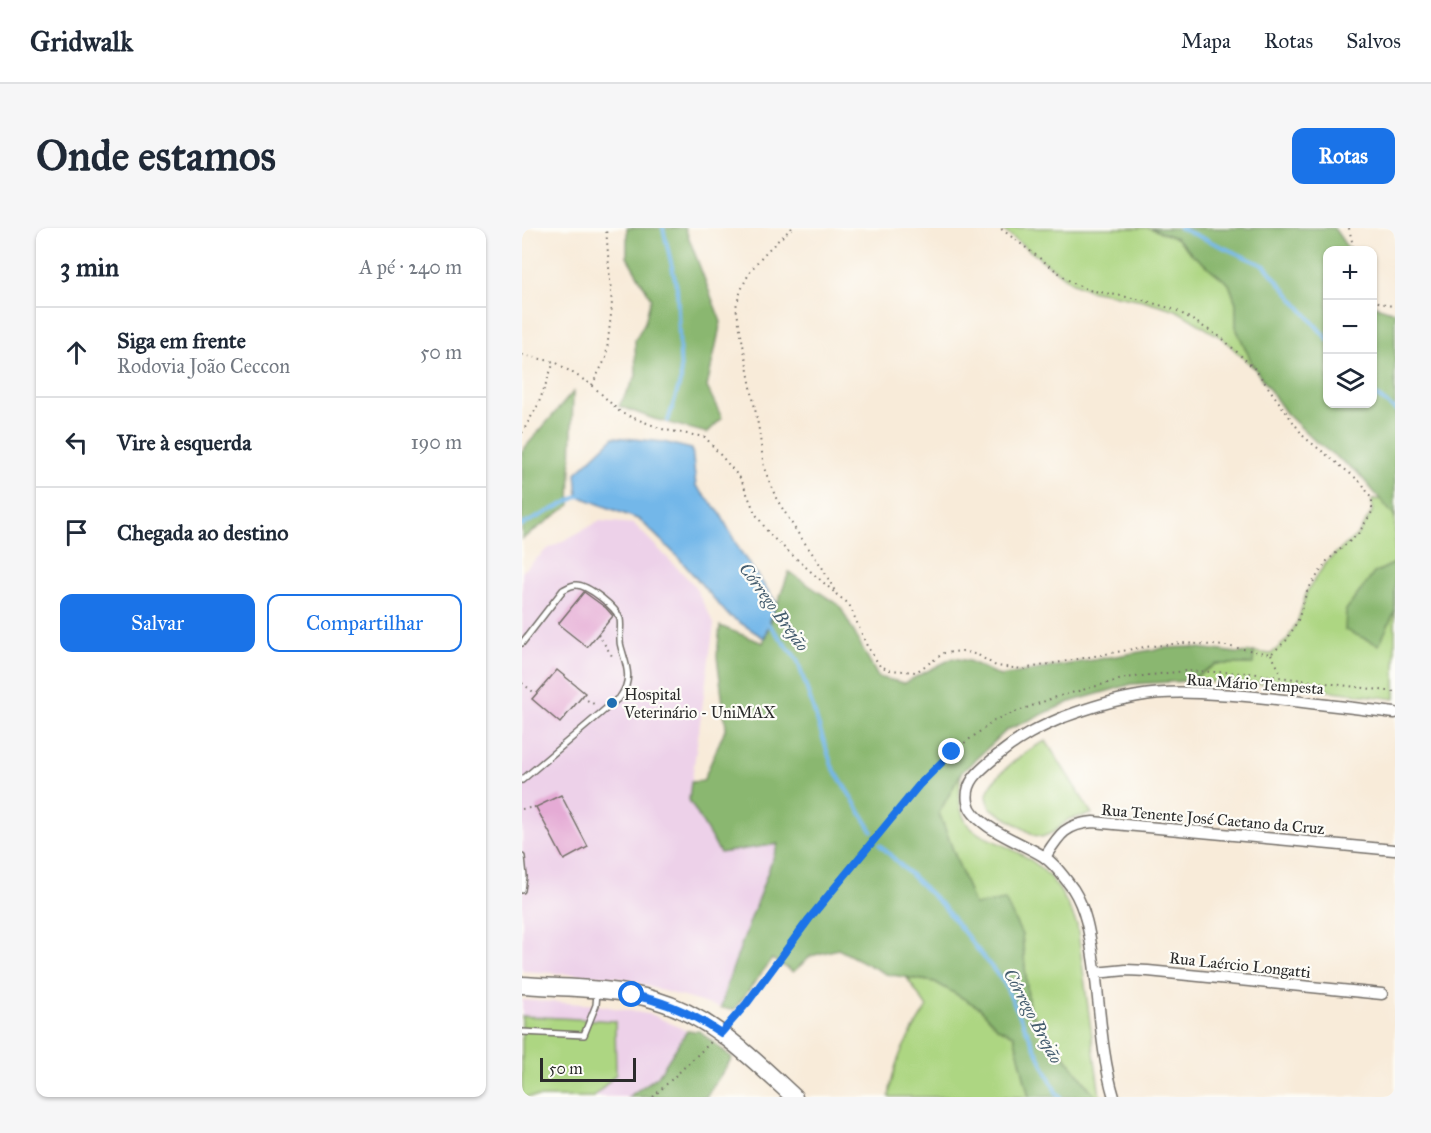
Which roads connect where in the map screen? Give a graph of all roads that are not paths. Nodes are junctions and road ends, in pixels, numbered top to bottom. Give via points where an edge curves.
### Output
1 (522, 644) edge
2 (1395, 713) edge
3 (522, 780) edge
4 (1394, 850) edge
5 (522, 857) edge
6 (1045, 857) junction
7 (522, 890) edge
8 (1095, 973) junction
9 (522, 985) edge
10 (597, 991) junction
11 (1382, 994) dead end
12 (522, 1032) edge
13 (794, 1097) edge
14 (1114, 1097) edge

1 - 3 lane via 563,590 582,586 618,615 620,645 629,673 624,690
2 - 6 street, Rua Mário Tempesta via 1272,698 1140,695 1083,710 1031,730 977,774 969,784 968,804 984,824
4 - 6 street, Rua Tenente José Caetano da Cruz via 1093,822 1071,826
5 - 7 lane
6 - 8 street, Rua Mário Tempesta via 1079,900 1086,917
8 - 11 street, Rua Laércio Longatti via 1148,971
8 - 14 street, Rua Mário Tempesta
9 - 10 main road
10 - 12 lane via 596,1005 584,1035
10 - 13 main road via 655,999 694,1016 743,1050

